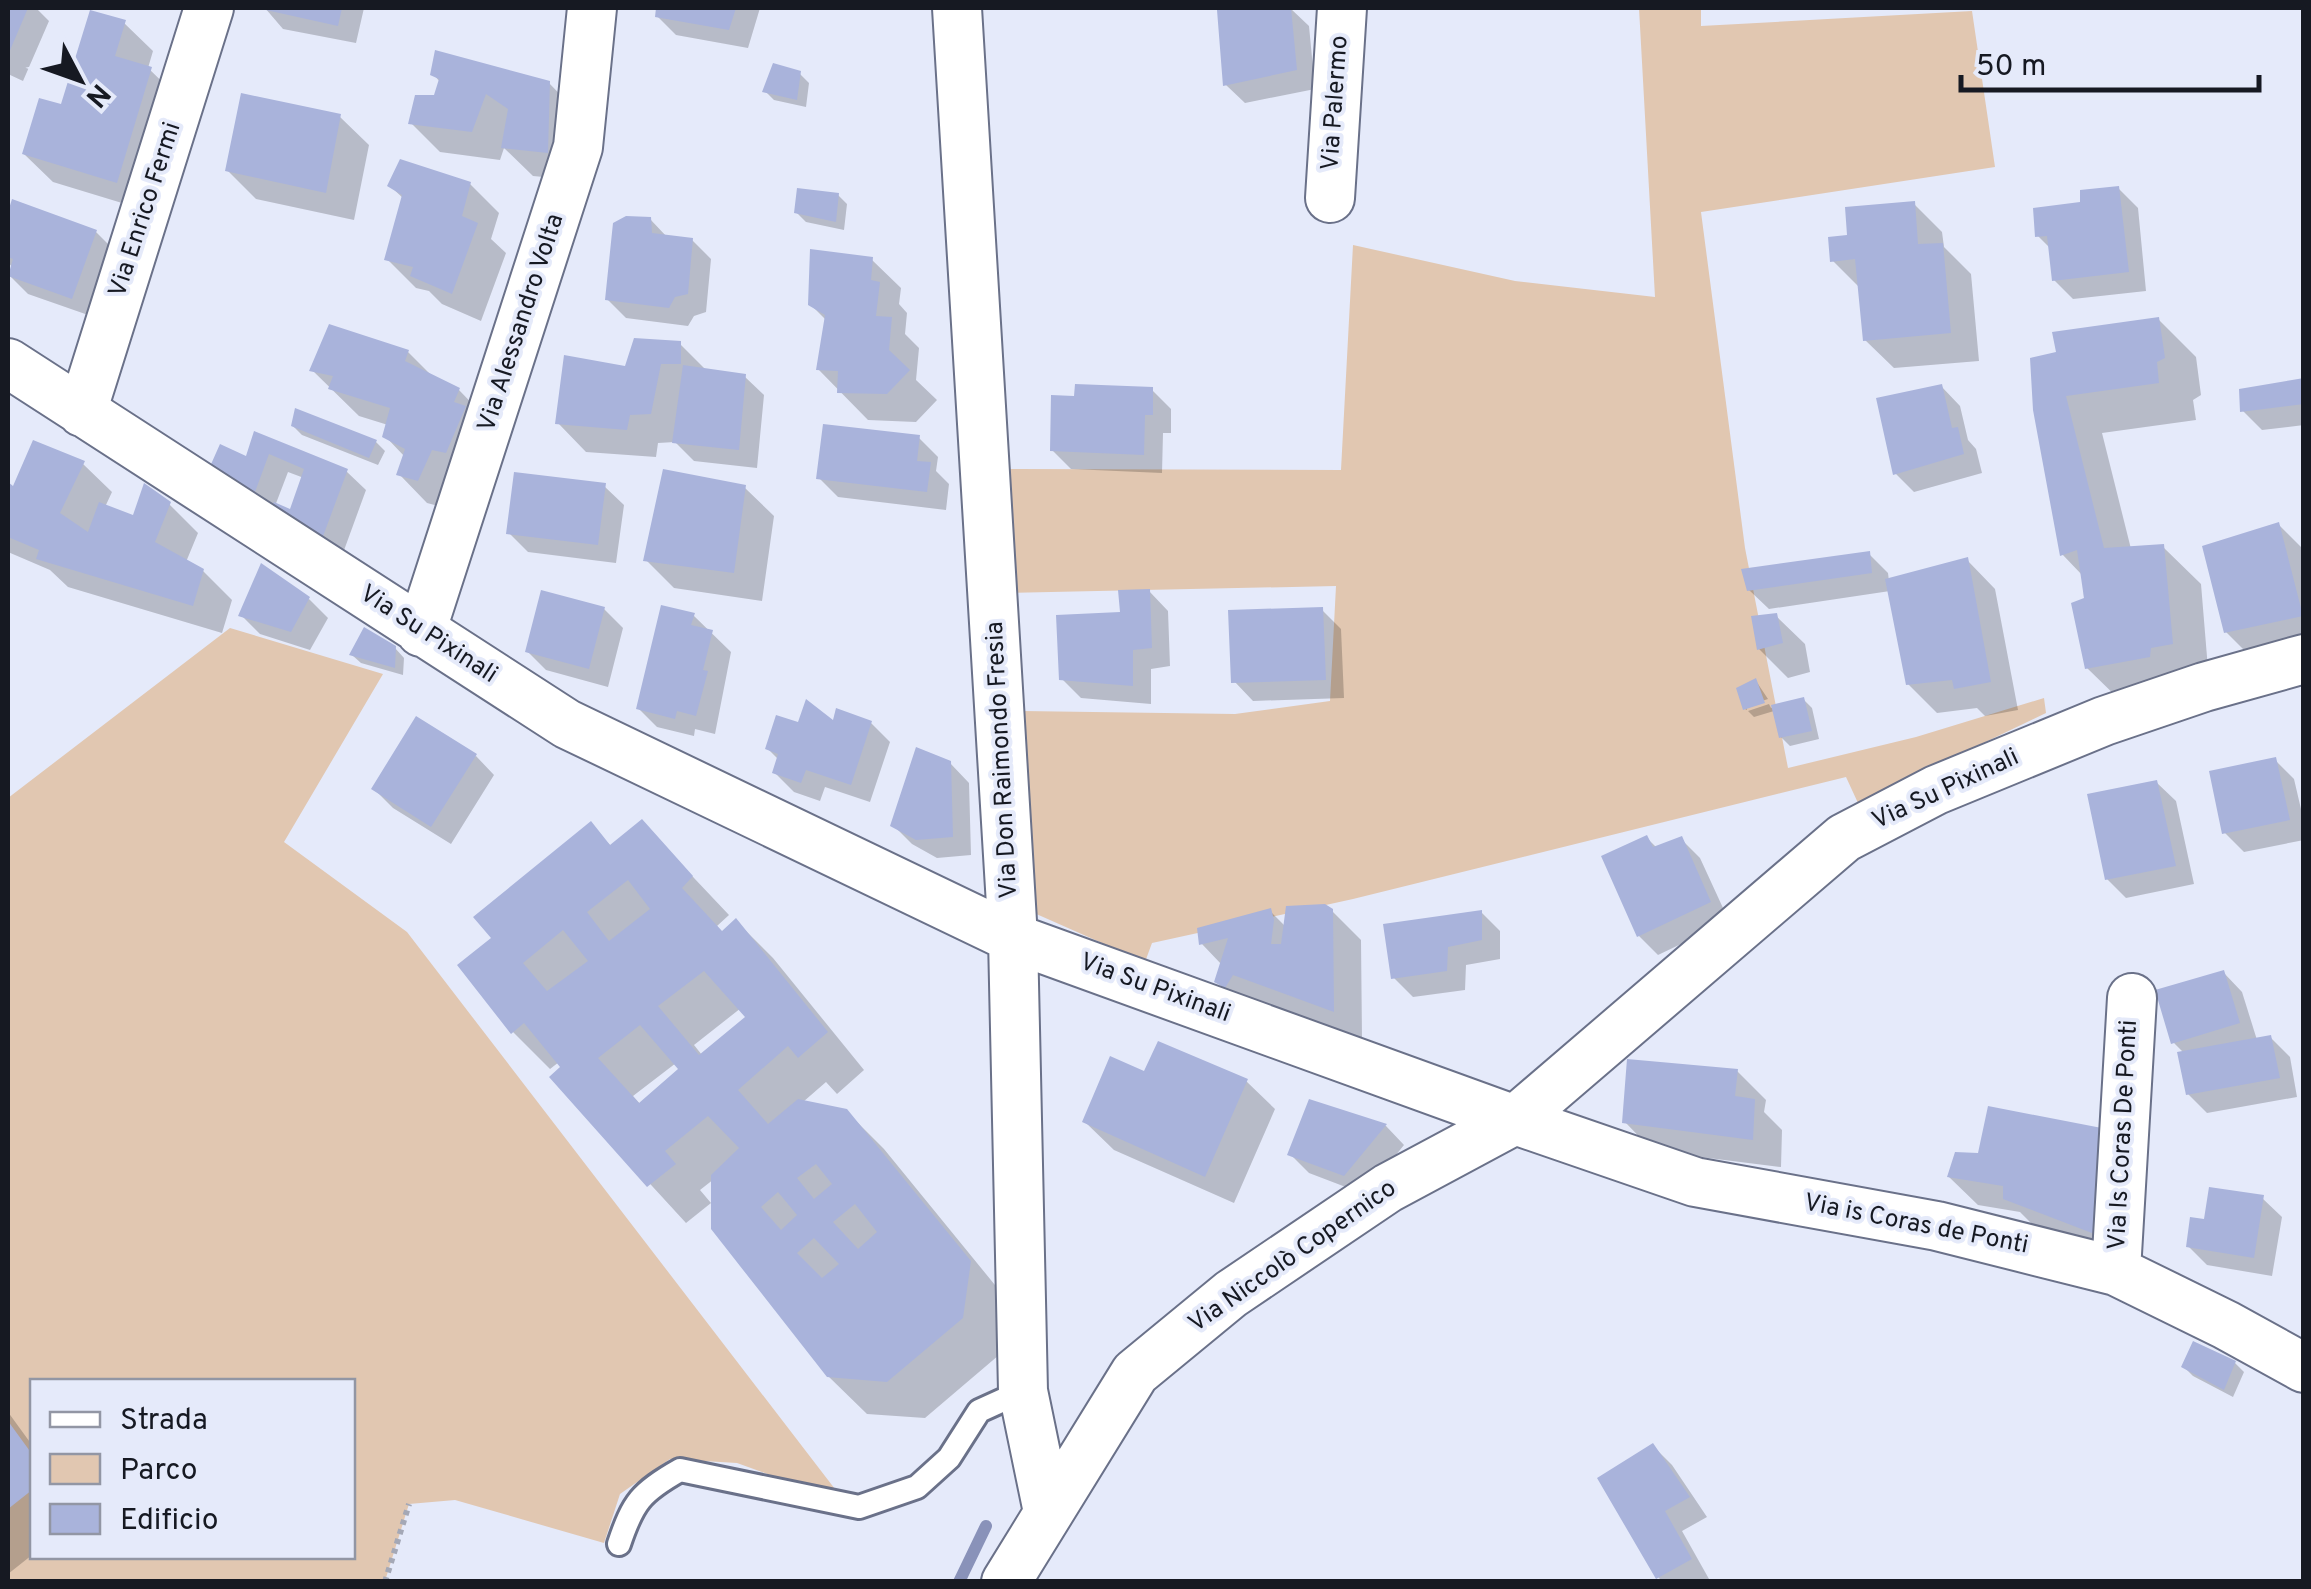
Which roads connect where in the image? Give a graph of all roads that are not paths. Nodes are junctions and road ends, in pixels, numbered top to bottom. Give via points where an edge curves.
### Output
1 (209, 8) edge
2 (592, 8) edge
3 (957, 8) edge
4 (1342, 8) edge
5 (1330, 198) dead end
6 (8, 363) edge
7 (82, 412) junction
8 (421, 632) junction
9 (2304, 660) edge
10 (1014, 938) junction
11 (2132, 998) dead end
12 (1514, 1120) junction
13 (2116, 1271) junction
14 (2304, 1368) edge
15 (1023, 1391) junction
16 (1048, 1512) junction
17 (619, 1544) dead end
18 (1006, 1582) edge

1 - 7 street, Via Enrico Fermi
2 - 8 street, Via Alessandro Volta via 578,147
3 - 10 street, Via Don Raimondo Fresia
4 - 5 street, Via Palermo
6 - 7 street, Via Su Pixinali
7 - 8 street, Via Su Pixinali
8 - 10 street, Via Su Pixinali via 567,724
9 - 12 street, Via Su Pixinali via 2104,721 1936,790 1844,838
10 - 12 street, Via Su Pixinali
10 - 15 street, Via Don Raimondo Fresia
11 - 13 street, Via Is Coras De Ponti
12 - 13 street, Via is Coras de Ponti via 1696,1182 1938,1226
12 - 16 street, Via Niccolò Copernico via 1388,1188 1231,1294 1135,1372
13 - 14 street, Via is Coras de Ponti
15 - 16 street, Via Don Raimondo Fresia
15 - 17 lane via 979,1411 949,1458 917,1487 859,1507 680,1470 646,1489
16 - 18 street, Via Niccolò Copernico

